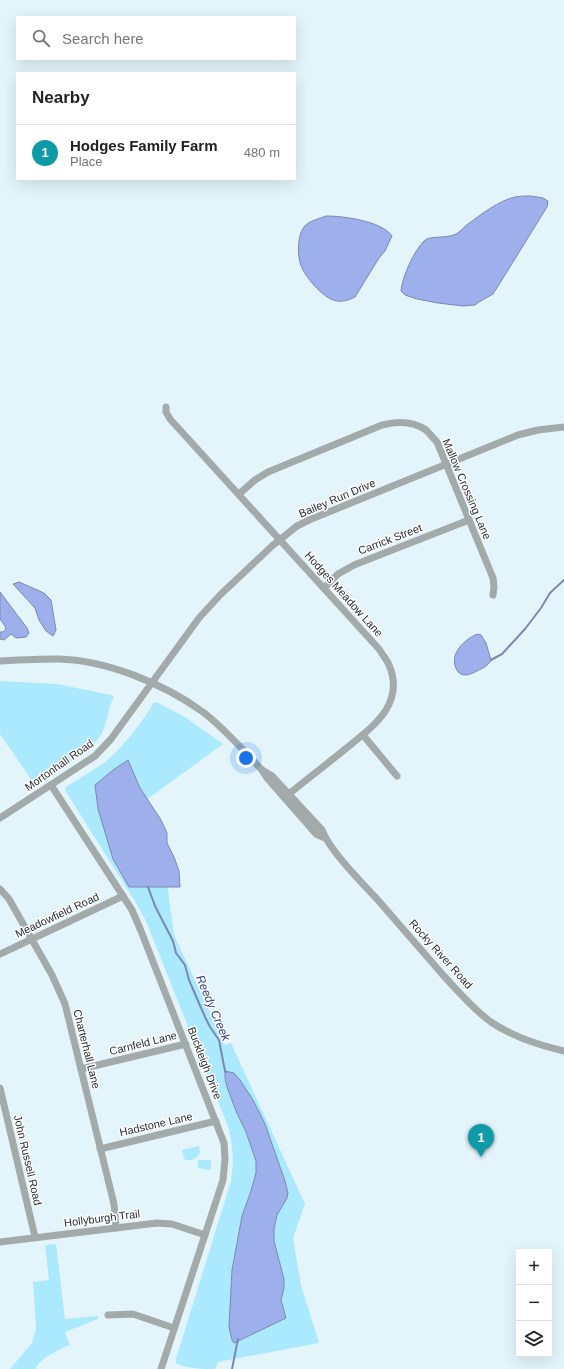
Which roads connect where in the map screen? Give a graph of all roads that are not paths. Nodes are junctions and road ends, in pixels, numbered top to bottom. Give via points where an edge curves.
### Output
1 (166, 406) dead end
2 (564, 427) edge
3 (446, 464) junction
4 (239, 494) junction
5 (469, 520) junction
6 (280, 540) junction
7 (324, 588) junction
8 (493, 595) dead end
9 (0, 661) edge
10 (151, 683) junction
11 (363, 735) junction
12 (262, 770) junction
13 (397, 776) dead end
14 (51, 785) junction
15 (289, 794) junction
16 (0, 818) edge
17 (325, 838) junction
18 (0, 889) edge
19 (123, 896) junction
20 (31, 939) junction
21 (0, 954) edge
22 (186, 1044) junction
23 (564, 1051) edge
24 (81, 1069) junction
25 (0, 1088) edge
26 (216, 1121) junction
27 (100, 1149) junction
28 (116, 1228) junction
29 (205, 1235) junction
30 (35, 1237) junction
31 (0, 1242) edge
32 (108, 1315) dead end
33 (174, 1328) junction
34 (161, 1369) edge

1 - 4 street, Hodges Meadow Lane via 170,419
2 - 3 street, Bailey Run Drive via 518,435
3 - 4 street, Mallow Crossing Lane via 437,442 426,430 410,423 393,422 268,472
3 - 5 street, Mallow Crossing Lane
3 - 6 street, Bailey Run Drive via 309,520
4 - 6 street, Hodges Meadow Lane
5 - 7 street, Carrick Street via 354,564 338,574
5 - 8 street, Mallow Crossing Lane via 493,578
6 - 7 street, Hodges Meadow Lane
6 - 10 street, Bailey Run Drive via 220,595
7 - 11 street, Hodges Meadow Lane via 379,649 389,665 393,683 392,696 385,713
9 - 10 street, Rocky River Road via 78,661 115,669
10 - 12 street, Rocky River Road via 203,712
10 - 14 street, Mortonhall Road via 111,739 95,756
11 - 13 street
11 - 15 street, Hodges Meadow Lane
12 - 15 street, Rocky River Road via 272,776
12 - 17 street, Rocky River Road via 316,834
14 - 16 street, Mortonhall Road
14 - 19 street, Buckleigh Drive
15 - 17 street, Rocky River Road via 322,830
17 - 23 street, Rocky River Road via 477,1010 513,1035
18 - 20 street, Charterhall Lane via 9,899
19 - 20 street, Meadowfield Road
19 - 22 street, Buckleigh Drive via 142,931
20 - 21 street, Meadowfield Road
20 - 24 street, Charterhall Lane via 65,1004
22 - 24 street, Carnfeld Lane
22 - 26 street, Buckleigh Drive
24 - 27 street, Charterhall Lane
25 - 30 street, John Russell Road
26 - 27 street, Hadstone Lane
26 - 29 street, Buckleigh Drive via 224,1143 224,1166
27 - 28 street, Charterhall Lane via 114,1204
28 - 29 street, Hollyburgh Trail via 157,1223 172,1224
28 - 30 street, Hollyburgh Trail
29 - 33 street, Buckleigh Drive
30 - 31 street, Hollyburgh Trail
32 - 33 street via 133,1314
33 - 34 street, Buckleigh Drive

